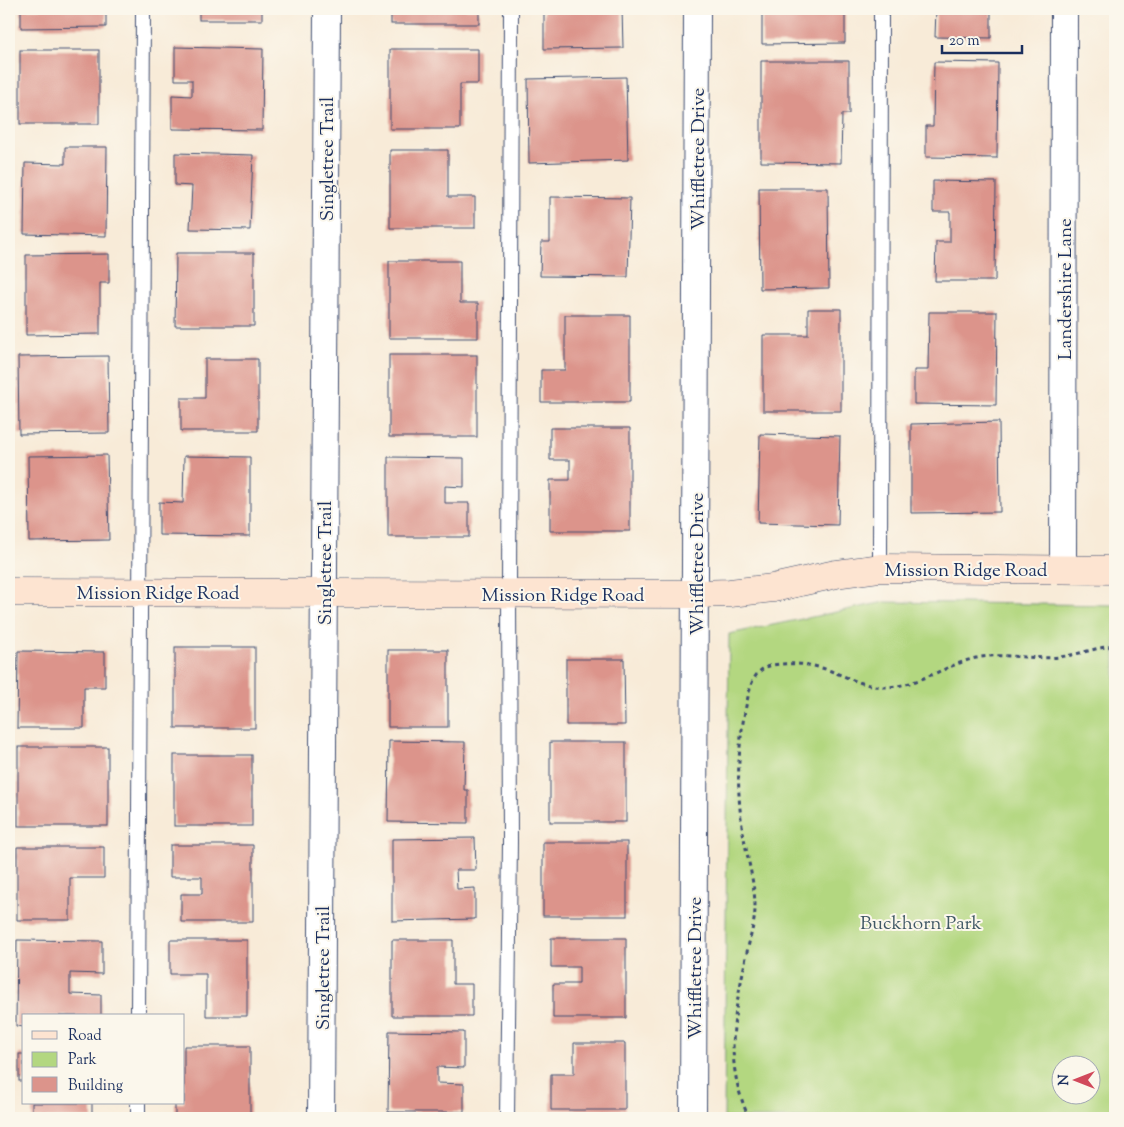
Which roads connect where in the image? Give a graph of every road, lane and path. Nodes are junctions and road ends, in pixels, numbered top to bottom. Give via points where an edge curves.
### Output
1 (143, 9) edge
2 (327, 9) edge
3 (511, 9) edge
4 (697, 9) edge
5 (881, 9) edge
6 (1064, 9) edge
7 (880, 568) junction
8 (1063, 569) junction
9 (1115, 570) edge
10 (9, 592) edge
11 (140, 592) junction
12 (324, 593) junction
13 (508, 594) junction
14 (696, 594) junction
15 (1115, 646) edge
16 (138, 1014) edge
17 (138, 1104) edge
18 (1115, 1114) edge
19 (138, 1118) edge
20 (321, 1118) edge
21 (507, 1118) edge
22 (693, 1118) edge
23 (749, 1118) edge
24 (1113, 1118) edge

1 - 11 lane
2 - 12 street, Singletree Trail
3 - 13 lane
4 - 14 street, Whiffletree Drive
5 - 7 lane
6 - 8 street, Landershire Lane
7 - 8 street, Mission Ridge Road
7 - 14 street, Mission Ridge Road via 773,588
8 - 9 street, Mission Ridge Road
10 - 11 street, Mission Ridge Road
11 - 12 street, Mission Ridge Road
11 - 16 lane
12 - 13 street, Mission Ridge Road
12 - 20 street, Singletree Trail
13 - 14 street, Mission Ridge Road
13 - 21 lane
14 - 22 street, Whiffletree Drive
15 - 23 path via 1058,657 1001,655 976,658 930,677 883,687 859,683 807,664 771,666 756,675 751,682 744,715 738,771 739,804 755,909 732,1048 738,1089
17 - 19 lane
18 - 24 path

